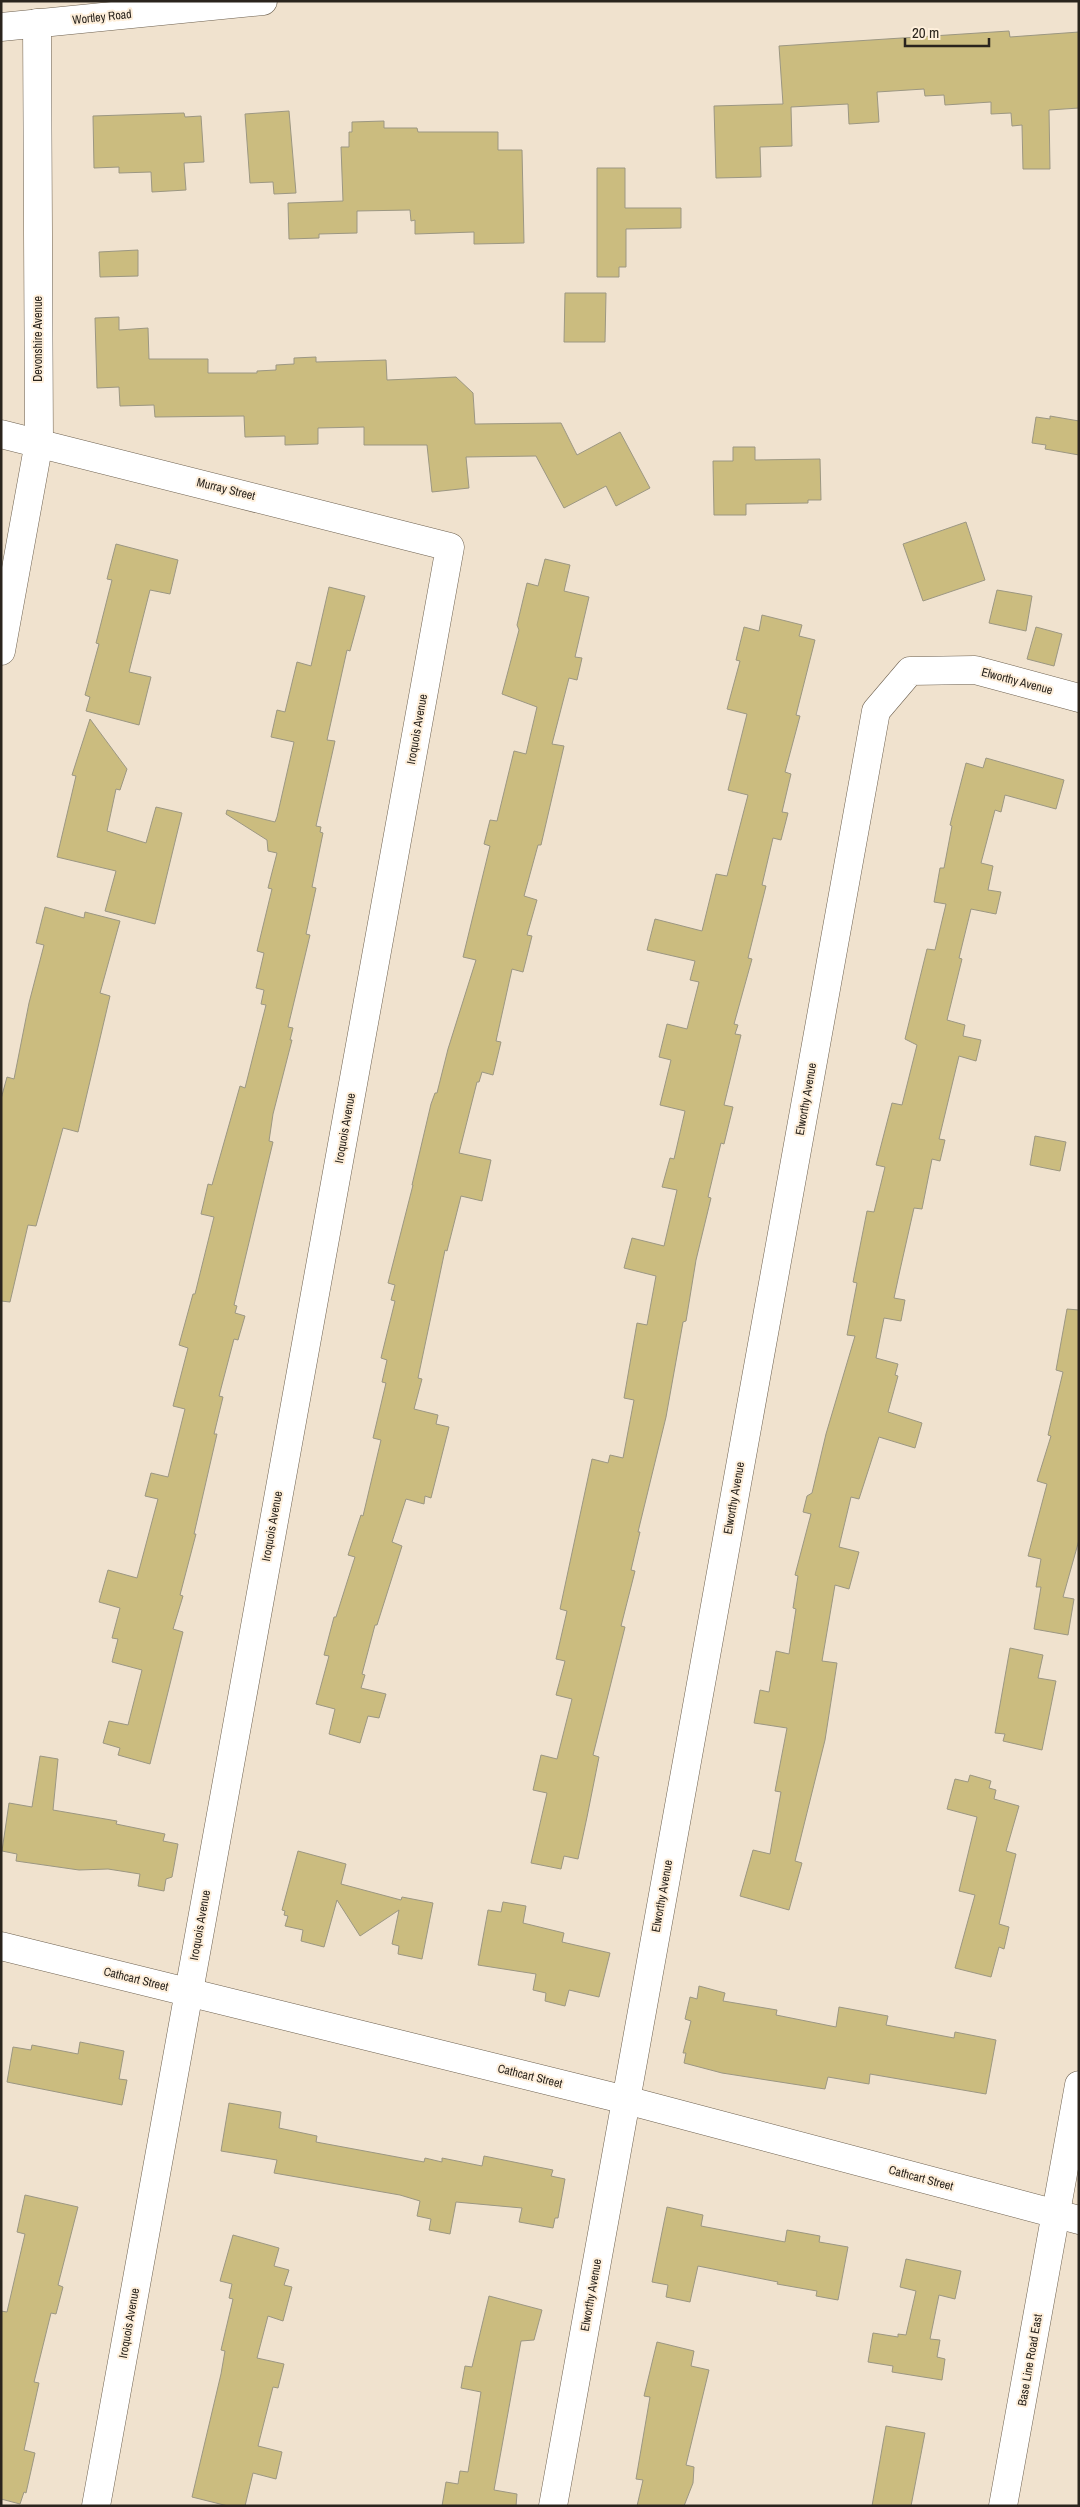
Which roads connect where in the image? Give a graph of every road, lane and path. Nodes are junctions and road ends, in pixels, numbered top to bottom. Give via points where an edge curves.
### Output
1 (263, 1) edge
2 (38, 23) junction
3 (1, 27) edge
4 (1, 434) edge
5 (39, 442) junction
6 (450, 547) joint
7 (1, 651) edge
8 (1079, 698) edge
9 (1, 1946) edge
10 (188, 1992) junction
11 (1079, 2085) edge
12 (626, 2100) junction
13 (1067, 2217) edge
14 (96, 2506) edge
15 (553, 2506) edge
16 (1003, 2506) edge

1 - 2 street, Wortley Road
2 - 3 street, Wortley Road
2 - 5 street, Devonshire Avenue
4 - 5 street, Murray Street
5 - 6 street, Murray Street
5 - 7 street, Devonshire Avenue
6 - 10 street, Iroquois Avenue
8 - 12 street, Elworthy Avenue via 975,670 910,671 876,711
9 - 10 street, Cathcart Street
10 - 12 street, Cathcart Street
10 - 14 street, Iroquois Avenue
11 - 13 street, Base Line Road East
12 - 13 street, Cathcart Street
12 - 15 street, Elworthy Avenue
13 - 16 street, Base Line Road East

